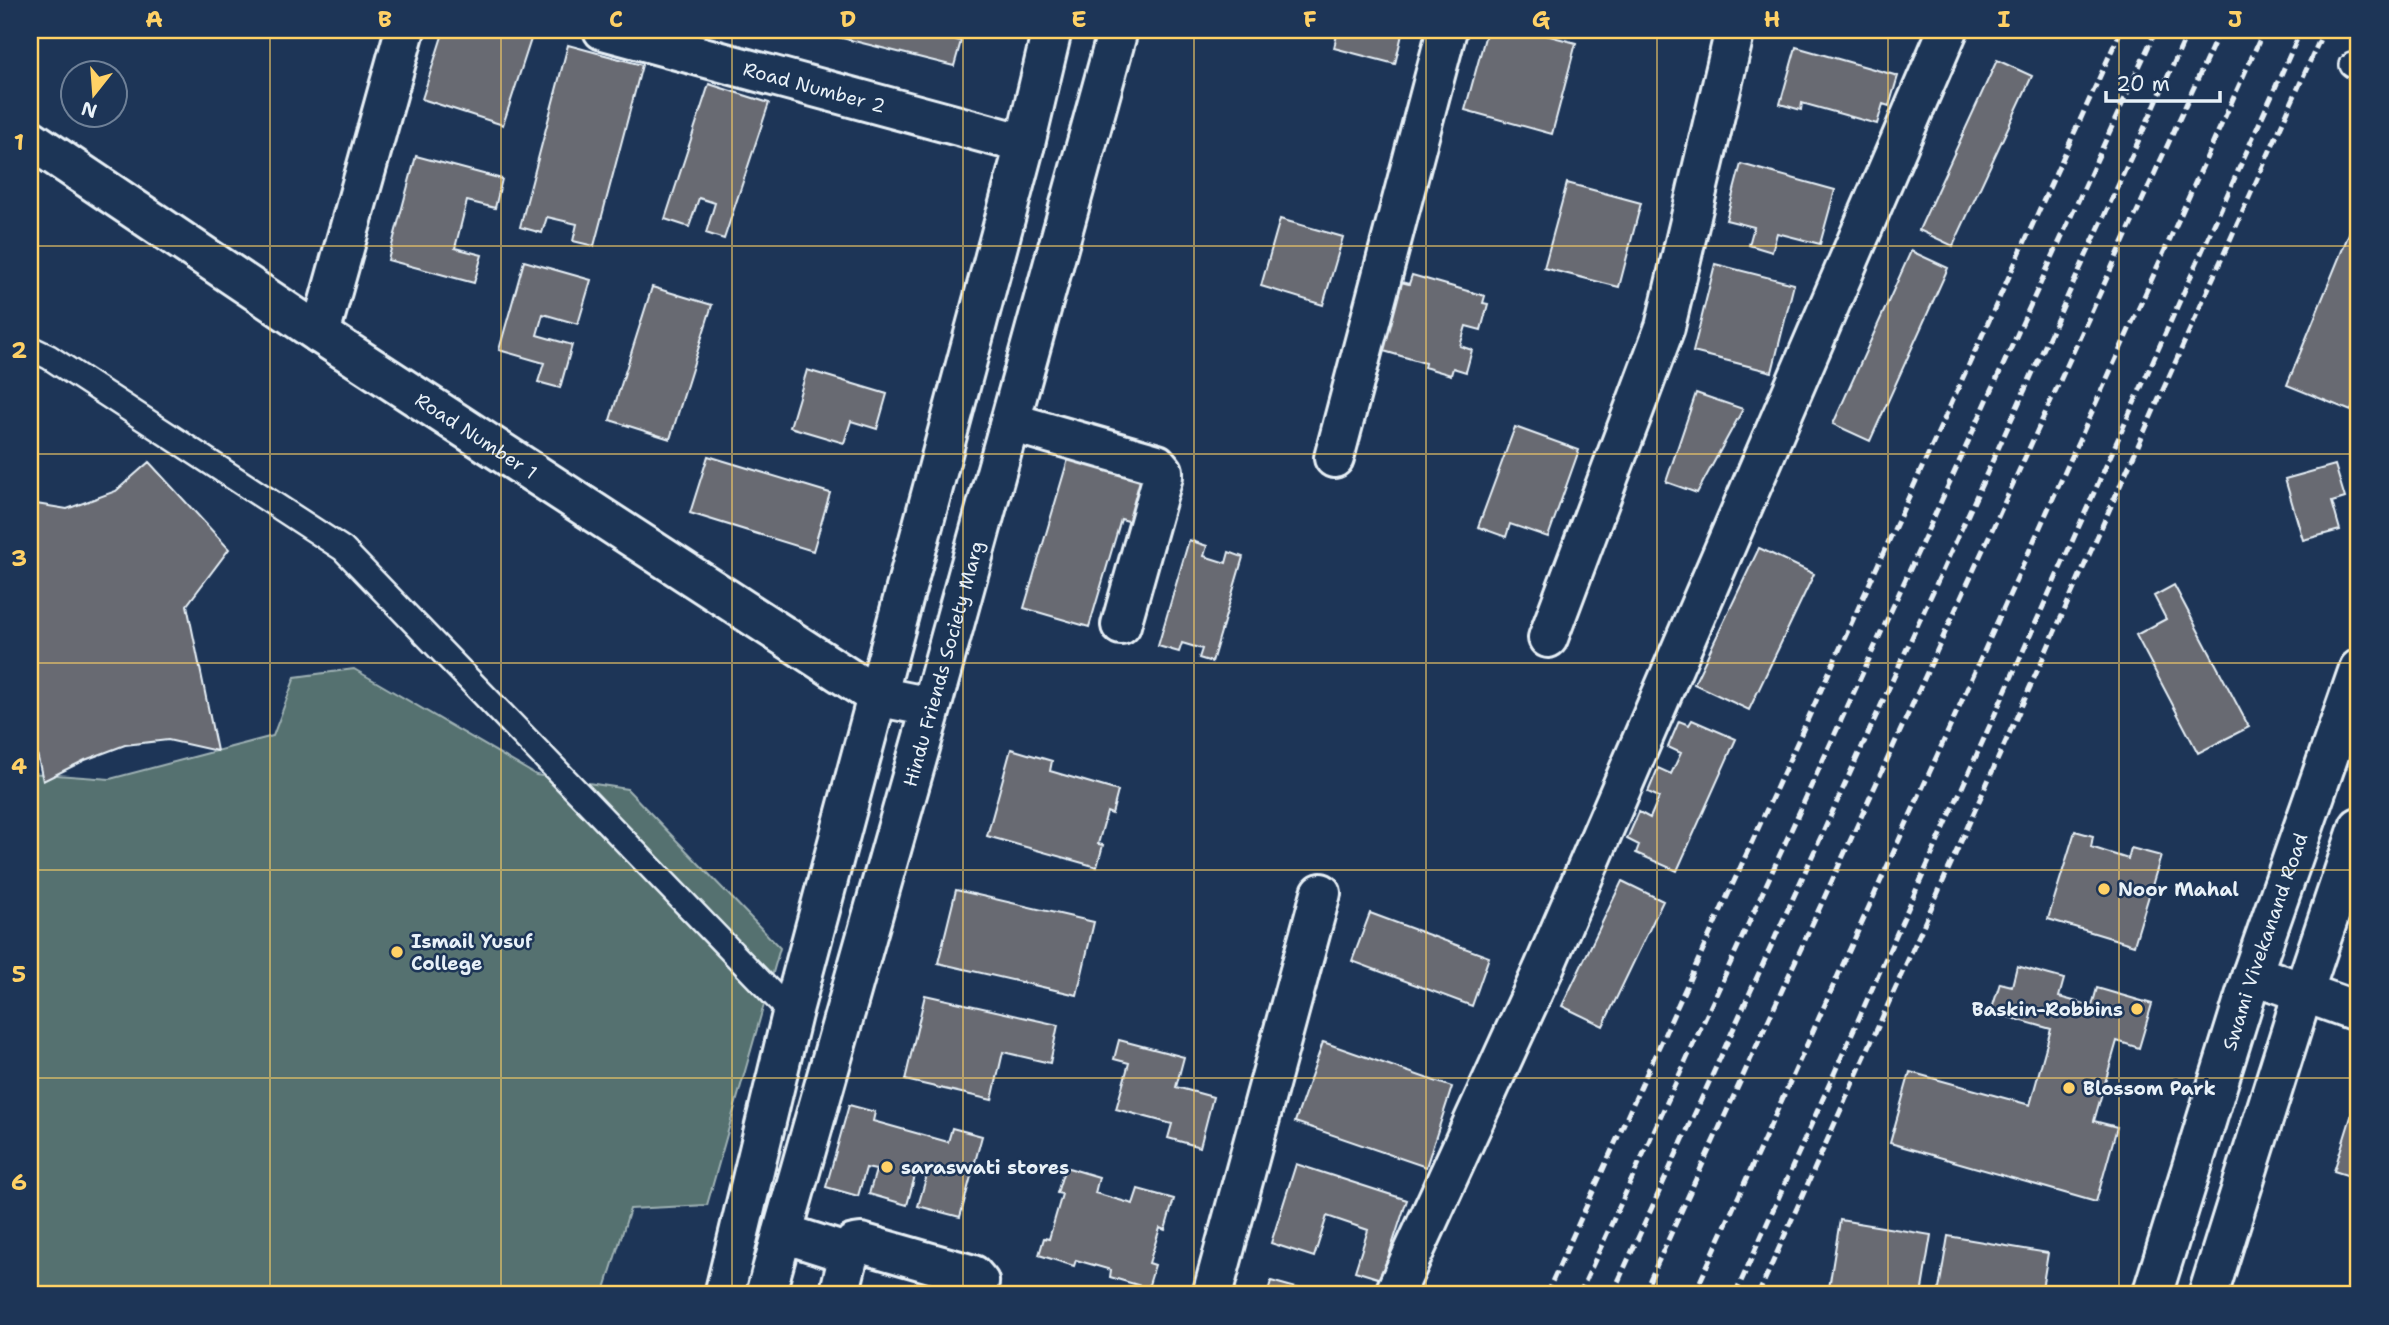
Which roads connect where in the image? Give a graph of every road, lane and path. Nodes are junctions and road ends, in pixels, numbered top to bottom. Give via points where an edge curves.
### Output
1 (405, 30) edge
2 (603, 30) edge
3 (1052, 30) edge
4 (1118, 30) edge
5 (1447, 30) edge
6 (1735, 30) edge
7 (1948, 30) edge
8 (30, 139) edge
9 (1025, 144) junction
10 (320, 334) junction
11 (30, 348) edge
12 (1010, 422) junction
13 (1334, 458) dead end
14 (1121, 625) dead end
15 (1548, 638) dead end
16 (2359, 669) edge
17 (876, 696) junction
18 (932, 707) junction
19 (2359, 827) edge
20 (1321, 893) dead end
21 (2252, 974) junction
22 (2303, 992) junction
23 (2359, 1012) edge
24 (792, 1014) junction
25 (783, 1233) junction
26 (849, 1254) junction
27 (724, 1295) edge
28 (765, 1295) edge
29 (839, 1295) edge
30 (975, 1295) edge
31 (1212, 1295) edge
32 (1394, 1295) edge
33 (2152, 1295) edge
34 (2208, 1295) edge

1 - 10 street
2 - 9 street, Road Number 2
3 - 9 street
4 - 12 street, Hindu Friends Society Marg
5 - 13 street
6 - 15 street via 1665,327
7 - 32 street via 1543,971
8 - 10 street, Road Number 1
9 - 17 street
10 - 17 street, Road Number 1
11 - 24 lane via 343,549
12 - 14 street via 1161,467 1163,476
12 - 18 street, Hindu Friends Society Marg
16 - 21 street, Swami Vivekanand Road
17 - 18 street, Road Number 1
17 - 24 street
18 - 25 street, Hindu Friends Society Marg
19 - 22 street
20 - 31 street
21 - 22 street
21 - 33 street, Swami Vivekanand Road
22 - 23 street
22 - 34 street
24 - 27 street
25 - 26 street
25 - 28 street, Hindu Friends Society Marg
26 - 29 street
26 - 30 street via 854,1244 861,1243 973,1275 979,1282

